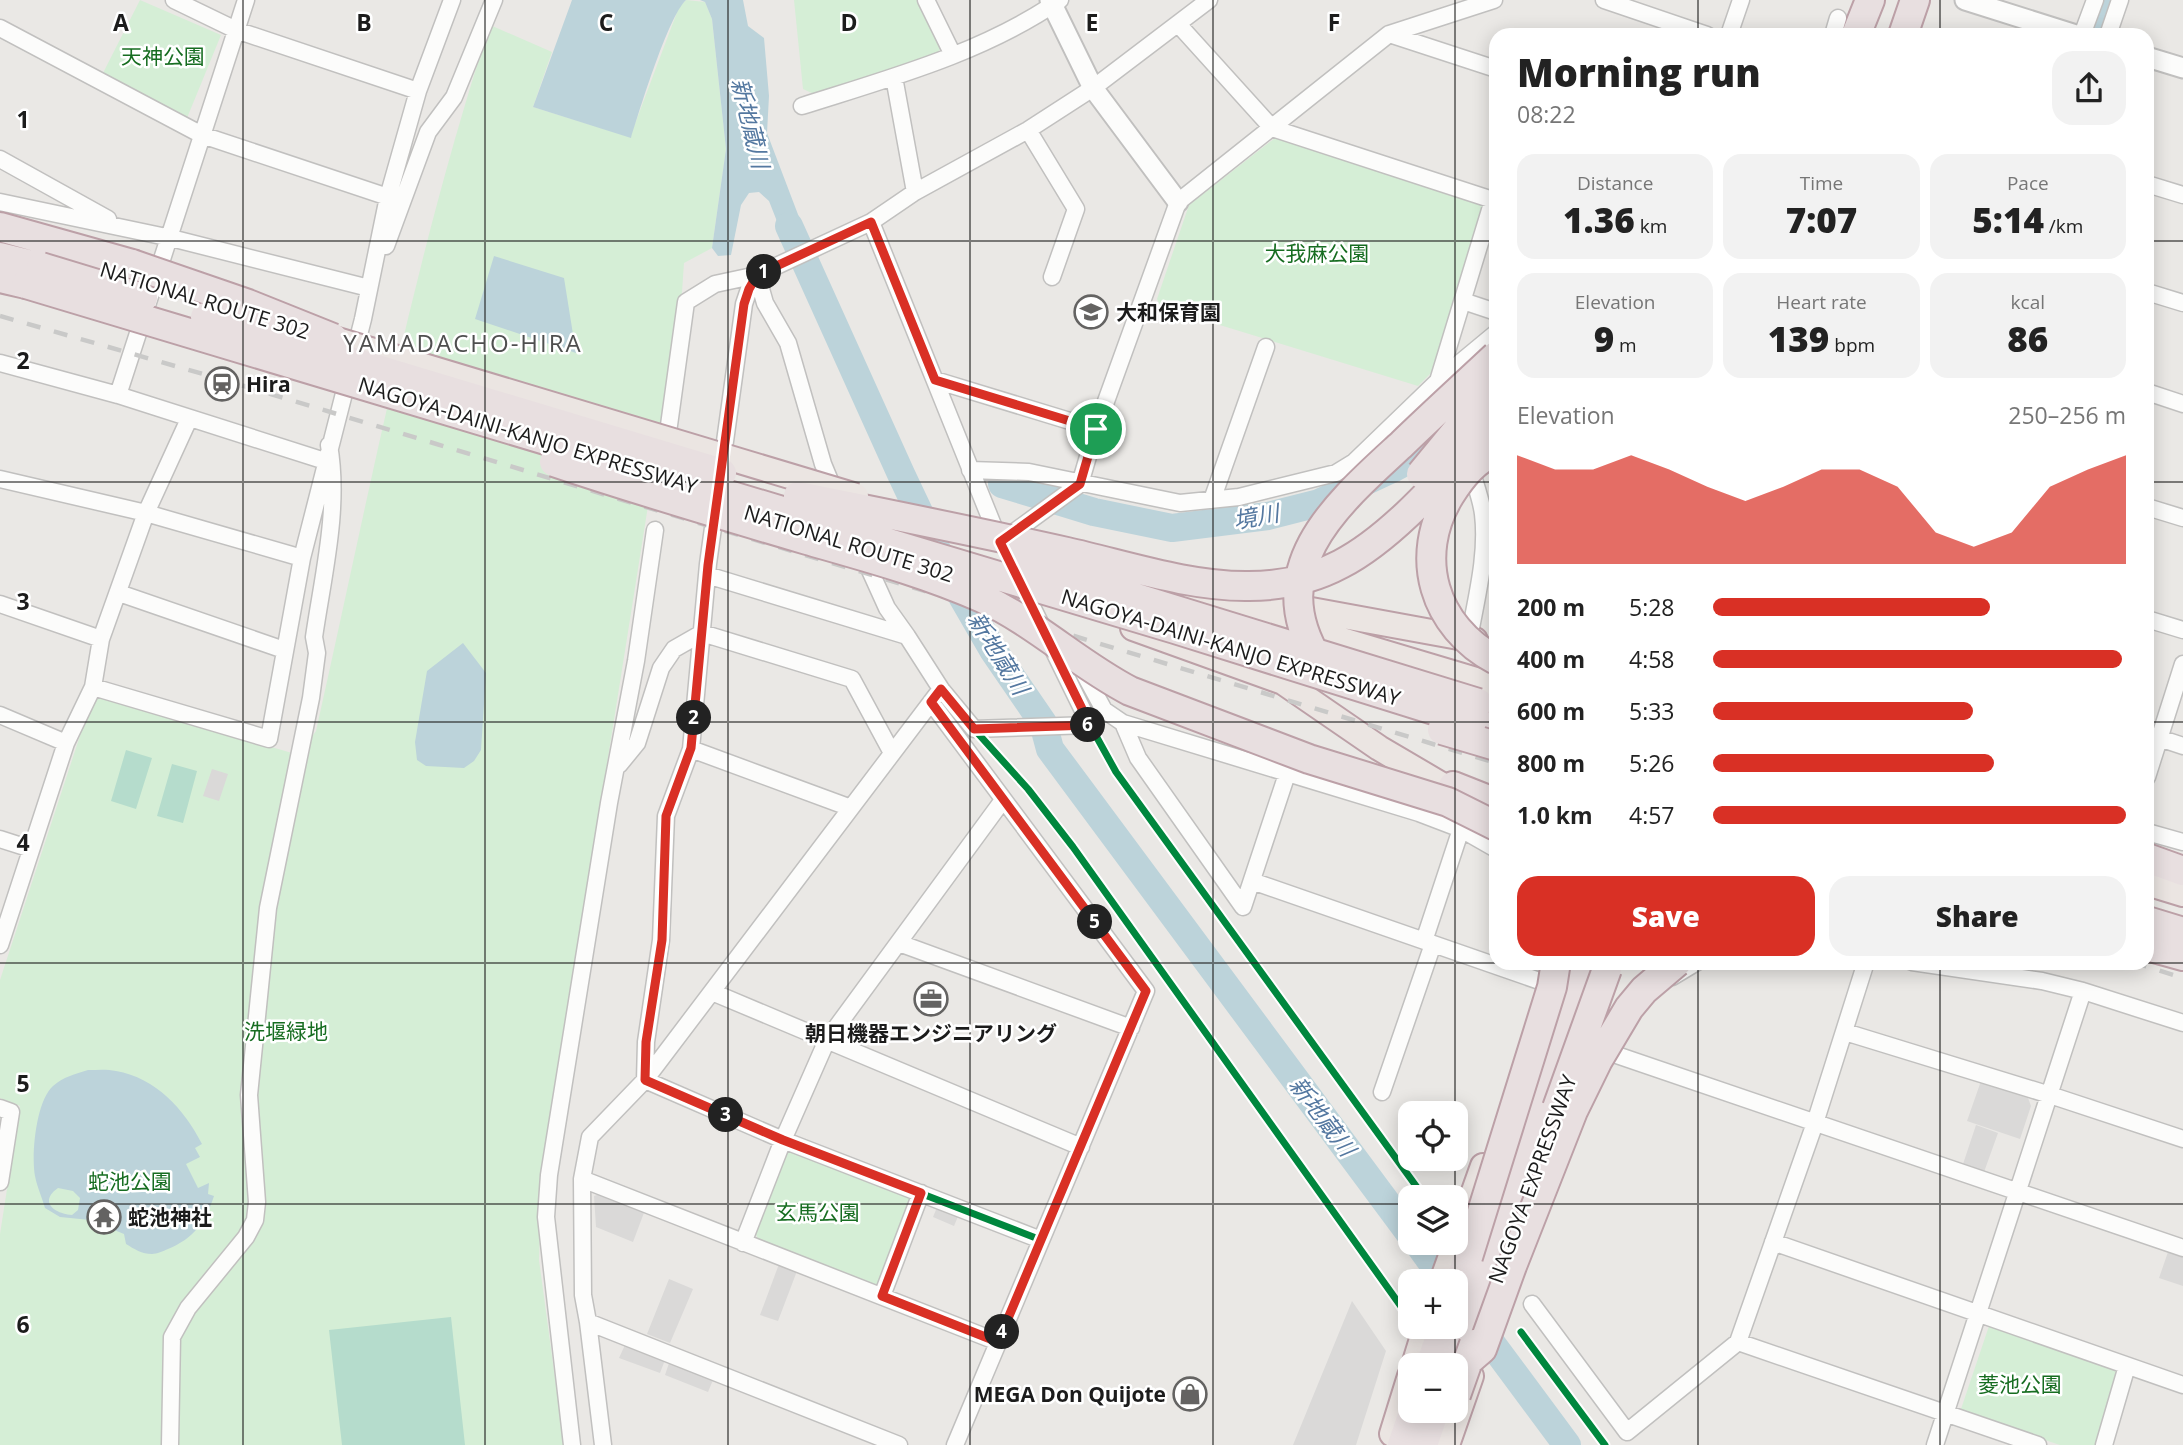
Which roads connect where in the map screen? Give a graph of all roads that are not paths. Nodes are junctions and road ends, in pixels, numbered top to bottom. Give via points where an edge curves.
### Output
1 (174, 0) edge
2 (246, 0) edge
3 (452, 0) edge
4 (494, 0) edge
5 (926, 0) edge
6 (1209, 0) edge
7 (1494, 0) edge
8 (1604, 0) edge
9 (1741, 0) edge
10 (1870, 0) edge
11 (1880, 0) edge
12 (1889, 0) edge
13 (1915, 0) edge
14 (1924, 0) edge
15 (1931, 0) edge
16 (1965, 0) edge
17 (2095, 0) edge
18 (2120, 0) edge
19 (1054, 2) edge
20 (1178, 24) junction
21 (1847, 27) edge
22 (0, 28) edge
23 (1686, 28) edge
24 (1731, 28) edge
25 (1869, 28) edge
26 (1879, 28) edge
27 (1905, 28) edge
28 (1914, 28) edge
29 (1922, 28) edge
30 (2054, 28) edge
31 (2084, 28) edge
32 (2110, 28) edge
33 (236, 30) junction
34 (1389, 34) junction
35 (953, 55) junction
36 (2154, 59) edge
37 (1489, 67) edge
38 (2183, 68) edge
39 (894, 77) junction
40 (1093, 88) junction
41 (418, 91) junction
42 (802, 106) dead end
43 (1272, 128) junction
44 (1028, 130) junction
45 (202, 135) junction
46 (0, 159) edge
47 (2154, 186) edge
48 (915, 192) junction
49 (2183, 195) edge
50 (388, 197) junction
51 (1489, 198) edge
52 (0, 202) edge
53 (1178, 202) junction
54 (1489, 218) edge
55 (871, 222) junction
56 (0, 227) edge
57 (122, 227) junction
58 (171, 238) junction
59 (0, 239) edge
60 (0, 257) edge
61 (129, 270) junction
62 (761, 274) junction
63 (1052, 277) dead end
64 (0, 278) edge
65 (0, 288) edge
66 (2154, 294) edge
67 (367, 296) junction
68 (1462, 301) junction
69 (2183, 303) edge
70 (1489, 310) edge
71 (1489, 339) edge
72 (339, 341) joint
73 (1266, 347) dead end
74 (0, 363) edge
75 (1489, 363) edge
76 (935, 380) junction
77 (1438, 381) junction
78 (350, 382) junction
79 (1489, 391) edge
80 (2154, 394) edge
81 (1425, 395) junction
82 (118, 396) junction
83 (2183, 404) edge
84 (189, 419) junction
85 (1489, 428) edge
86 (1096, 429) junction
87 (327, 453) junction
88 (665, 453) dead end
89 (1489, 454) edge
90 (970, 470) junction
91 (0, 479) edge
92 (1080, 484) junction
93 (798, 496) junction
94 (1212, 500) junction
95 (2154, 509) edge
96 (146, 513) junction
97 (2183, 518) edge
98 (655, 530) dead end
99 (1000, 542) junction
100 (302, 558) junction
101 (707, 575) junction
102 (1266, 585) junction
103 (1191, 592) junction
104 (119, 593) junction
105 (0, 604) edge
106 (1036, 616) junction
107 (2154, 621) edge
108 (2183, 630) edge
109 (702, 633) junction
110 (906, 636) junction
111 (101, 639) junction
112 (1469, 639) junction
113 (1175, 643) junction
114 (1489, 644) edge
115 (284, 649) junction
116 (1489, 656) edge
117 (2183, 664) edge
118 (1489, 685) edge
119 (93, 687) junction
120 (936, 695) junction
121 (1489, 706) edge
122 (0, 715) edge
123 (1123, 723) junction
124 (1228, 727) junction
125 (1489, 727) edge
126 (2154, 734) edge
127 (1489, 736) edge
128 (2154, 736) edge
129 (66, 743) junction
130 (1489, 744) edge
131 (2183, 746) edge
132 (691, 748) junction
133 (892, 753) junction
134 (1399, 760) junction
135 (617, 767) junction
136 (1287, 774) junction
137 (1003, 800) junction
138 (1489, 800) edge
139 (1395, 805) junction
140 (851, 808) junction
141 (1489, 812) edge
142 (1489, 822) edge
143 (1489, 826) edge
144 (1461, 829) junction
145 (2154, 834) edge
146 (0, 839) edge
147 (2183, 842) edge
148 (1489, 845) edge
149 (31, 849) junction
150 (2154, 865) edge
151 (1252, 881) junction
152 (2154, 882) edge
153 (2182, 891) edge
154 (2154, 900) edge
155 (1428, 942) junction
156 (899, 943) junction
157 (0, 945) edge
158 (1489, 952) edge
159 (1580, 970) edge
160 (1582, 970) edge
161 (1582, 970) edge
162 (1584, 970) edge
163 (1668, 970) edge
164 (1685, 970) edge
165 (1863, 970) edge
166 (1967, 970) edge
167 (2082, 991) junction
168 (712, 992) junction
169 (1595, 1016) junction
170 (2183, 1023) edge
171 (1131, 1028) junction
172 (1844, 1032) junction
173 (827, 1040) junction
174 (1586, 1044) junction
175 (645, 1080) junction
176 (1382, 1092) dead end
177 (2050, 1095) junction
178 (0, 1108) edge
179 (1815, 1122) junction
180 (2183, 1139) edge
181 (783, 1140) junction
182 (1081, 1147) junction
183 (582, 1179) junction
184 (0, 1182) edge
185 (2019, 1192) junction
186 (921, 1193) junction
187 (1468, 1220) edge
188 (1041, 1240) junction
189 (1773, 1242) junction
190 (743, 1243) junction
191 (2183, 1248) edge
192 (882, 1296) junction
193 (1532, 1304) dead end
194 (1977, 1314) junction
195 (589, 1322) junction
196 (998, 1342) junction
197 (1738, 1342) junction
198 (1467, 1353) edge
199 (1467, 1353) edge
200 (1468, 1362) edge
201 (2127, 1366) junction
202 (1468, 1369) edge
203 (2183, 1385) edge
204 (1945, 1414) junction
205 (1398, 1415) edge
206 (1410, 1423) edge
207 (1431, 1423) edge
208 (1446, 1423) edge
209 (1451, 1423) edge
210 (170, 1445) edge
211 (572, 1445) edge
212 (603, 1445) edge
213 (899, 1445) edge
214 (955, 1445) edge
215 (1389, 1445) edge
216 (1402, 1445) edge
217 (1423, 1445) edge
218 (1439, 1445) edge
219 (1447, 1445) edge
220 (1935, 1445) edge
221 (2038, 1445) edge
222 (2104, 1445) edge

1 - 33 street
2 - 33 street
3 - 41 street
4 - 67 street via 454,97 428,132
5 - 35 street
6 - 20 street
7 - 34 street
8 - 23 street
9 - 24 street
10 - 21 highway
11 - 25 highway
12 - 26 highway
13 - 27 highway
14 - 28 highway
15 - 29 highway
16 - 30 street
17 - 31 street
18 - 32 street
19 - 35 street via 1016,27
19 - 40 street
20 - 40 street
20 - 43 street
22 - 45 street
33 - 41 street
33 - 45 street
34 - 37 street
34 - 43 street
35 - 39 street
36 - 38 street
39 - 42 street
39 - 48 street
40 - 44 street
40 - 53 street
41 - 50 street
43 - 51 street
43 - 53 street
44 - 48 street
44 - 63 street via 1076,209
45 - 50 street
45 - 58 street
46 - 57 street
47 - 49 street
48 - 55 street
50 - 67 street
52 - 57 street
53 - 86 street
54 - 68 street
55 - 62 street
55 - 76 street
56 - 61 highway
57 - 58 street
58 - 67 street
58 - 82 street
59 - 61 highway, NATIONAL ROUTE 302
60 - 93 highway, NAGOYA-DAINI-KANJO EXPRESSWAY, bridge
61 - 72 highway, bridge via 248,304
62 - 88 street via 715,284 686,302
62 - 101 street via 744,304
62 - 110 street via 765,303 788,343 823,464 887,608
64 - 78 highway, NAGOYA-DAINI-KANJO EXPRESSWAY, bridge
65 - 113 highway, NATIONAL ROUTE 302
66 - 69 street
67 - 87 street
68 - 70 street
68 - 77 street
71 - 77 street
72 - 103 highway, NATIONAL ROUTE 302, bridge via 1045,554
73 - 94 street
74 - 82 street
75 - 130 highway, bridge via 1328,516 1304,565 1299,606 1305,637 1316,657 1350,693 1392,713
76 - 86 street
76 - 90 street
77 - 81 street
78 - 124 highway, bridge via 499,444 963,590 1009,612 1130,691
78 - 125 highway, NAGOYA-DAINI-KANJO EXPRESSWAY, bridge
79 - 102 highway, bridge via 1352,547 1313,571
80 - 83 street
81 - 94 street via 1354,463 1336,473
81 - 112 street via 1459,441 1483,513 1480,576
82 - 84 street
84 - 87 street
84 - 96 street
85 - 102 highway, bridge via 1397,523 1360,553 1314,576
86 - 92 street
87 - 100 street
87 - 210 street via 334,471 314,637 317,653 268,908 250,1082 255,1220 188,1308 172,1337
89 - 116 highway, bridge via 1461,478 1439,513 1431,542 1439,600 1452,624 1475,649
90 - 92 street via 1029,472
90 - 99 street
91 - 96 street
92 - 94 street via 1180,503
92 - 99 street
93 - 102 highway, bridge via 1180,578
93 - 121 highway, NAGOYA-DAINI-KANJO EXPRESSWAY, bridge
95 - 97 street
96 - 100 street
96 - 104 street
98 - 135 street
99 - 106 street
100 - 115 street
101 - 109 street
101 - 110 street
103 - 112 highway
103 - 118 highway, NATIONAL ROUTE 302
104 - 111 street
104 - 115 street
105 - 111 street
106 - 120 street via 1090,725 974,729
106 - 123 street via 1057,627 1104,710
107 - 108 street
109 - 132 street
109 - 133 street via 852,679
109 - 135 street via 674,649 661,668 637,743
110 - 120 street
111 - 119 street
112 - 114 highway
113 - 127 highway, NATIONAL ROUTE 302
113 - 134 highway via 1283,682
115 - 119 street via 269,739
117 - 126 street
119 - 129 street
120 - 133 street
120 - 137 street
122 - 129 street
123 - 136 street
123 - 151 street via 1138,758 1243,907
124 - 138 highway, bridge via 1453,786
124 - 142 highway, bridge via 1309,760 1448,802
128 - 131 street
129 - 149 street
132 - 140 street
132 - 175 street via 666,816 662,940 646,1042
133 - 140 street
134 - 139 street
134 - 141 highway
135 - 211 street via 549,1175 546,1217
136 - 139 street
136 - 151 street
137 - 156 street
137 - 171 street via 1146,991
139 - 144 street
140 - 168 street
143 - 144 street
144 - 148 street
144 - 155 street
145 - 147 street
146 - 149 street
149 - 157 street
150 - 153 highway
151 - 155 street
152 - 153 highway
153 - 154 highway
155 - 158 street
155 - 176 street
156 - 171 street
156 - 173 street
159 - 187 highway, NAGOYA EXPRESSWAY, bridge via 1548,1000
160 - 198 highway via 1565,1054 1523,1165
161 - 199 highway, NAGOYA EXPRESSWAY, bridge
162 - 169 highway
163 - 202 highway, bridge via 1629,1008 1598,1060 1563,1137 1482,1349
164 - 169 street via 1628,1014
165 - 172 street
166 - 167 street
167 - 170 street
167 - 177 street
168 - 173 street
168 - 175 street
169 - 174 highway
171 - 182 street
172 - 177 street
172 - 179 street
173 - 181 street
173 - 182 street
174 - 179 street
174 - 200 highway, bridge via 1498,1298
175 - 181 street
175 - 183 street via 590,1137
177 - 180 street
177 - 185 street
178 - 184 street via 11,1112
179 - 185 street
179 - 189 street
181 - 186 street
181 - 190 street
182 - 188 street
183 - 190 street
183 - 195 street via 583,1295
185 - 191 street
185 - 194 street
186 - 188 street
186 - 192 street
188 - 196 street
189 - 194 street
189 - 197 street
190 - 192 street
192 - 196 street
193 - 197 street via 1628,1432
194 - 201 street
194 - 204 street
195 - 212 street
195 - 213 street
196 - 214 street
197 - 204 street
201 - 203 street
201 - 222 street
204 - 220 street
204 - 221 street
205 - 215 highway
206 - 216 highway
207 - 217 highway
208 - 218 highway, NAGOYA EXPRESSWAY
209 - 219 highway

